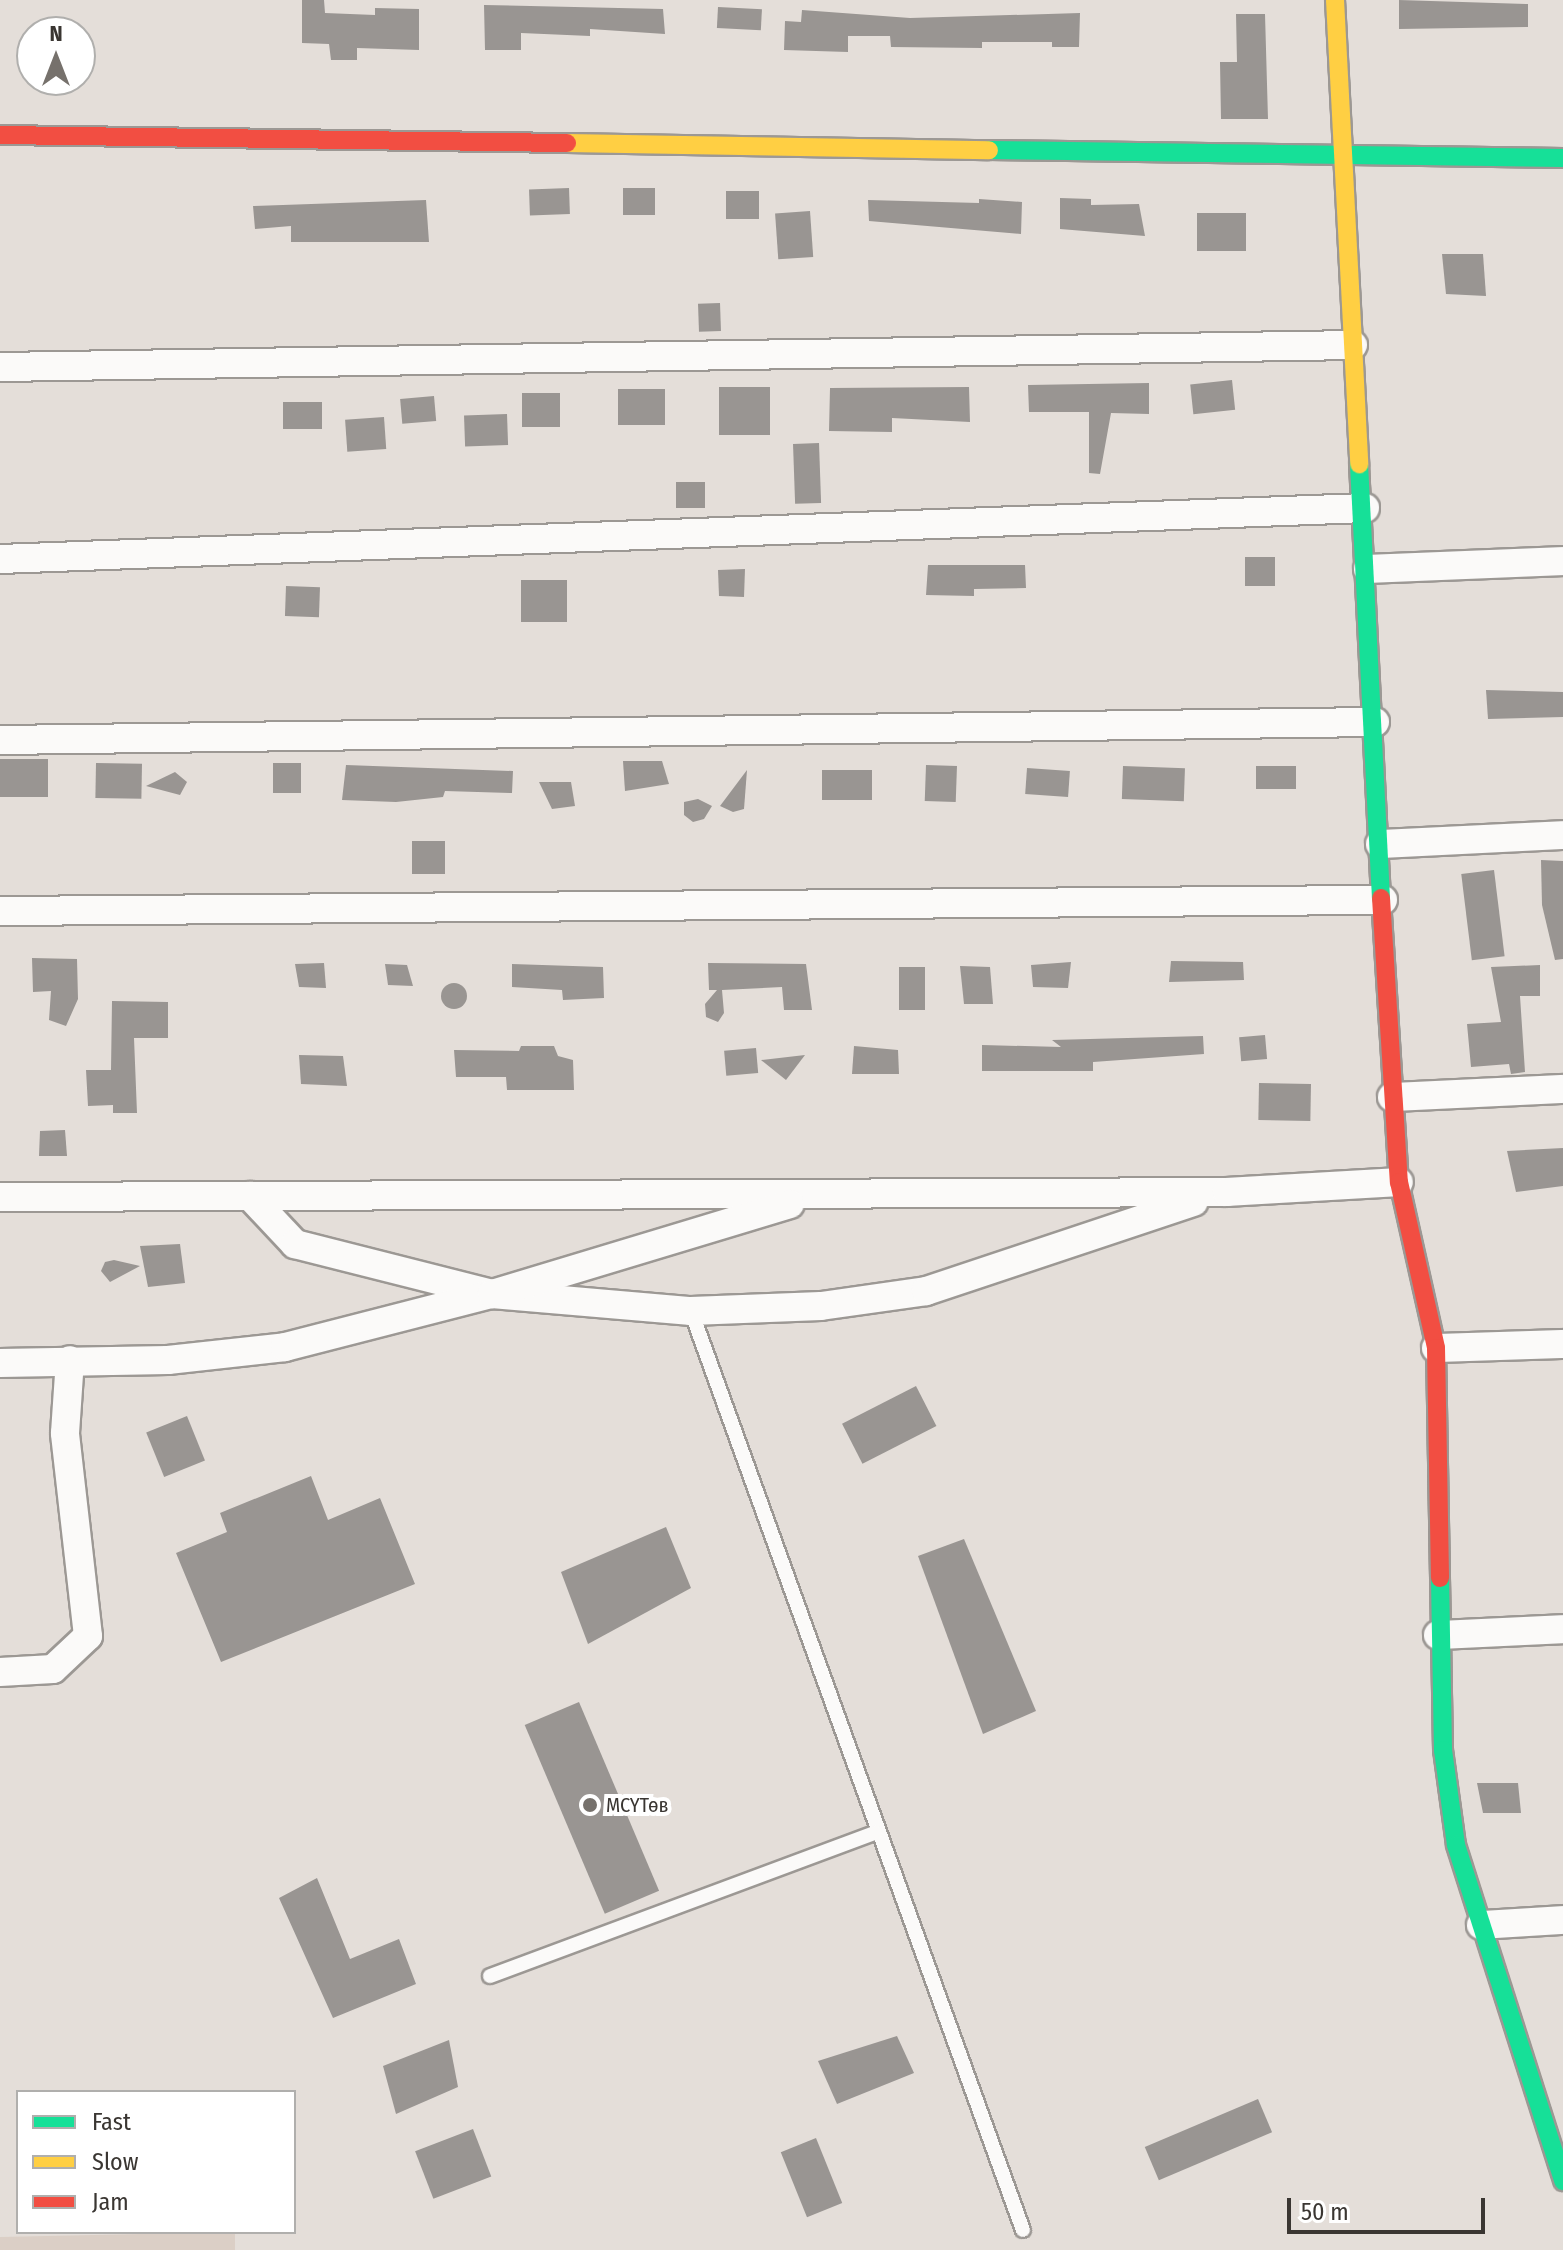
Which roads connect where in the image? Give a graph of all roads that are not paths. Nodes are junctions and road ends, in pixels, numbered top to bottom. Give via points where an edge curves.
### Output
1 (1335, 0) edge
2 (0, 135) edge
3 (1343, 158) junction
4 (1563, 158) edge
5 (1353, 345) junction
6 (0, 367) edge
7 (1365, 508) junction
8 (0, 559) edge
9 (1563, 561) edge
10 (1368, 569) junction
11 (1375, 722) junction
12 (0, 740) edge
13 (1563, 835) edge
14 (1380, 844) junction
15 (1383, 900) junction
16 (0, 911) edge
17 (1563, 1089) edge
18 (1392, 1097) junction
19 (1399, 1182) junction
20 (1227, 1192) junction
21 (819, 1195) junction
22 (250, 1196) junction
23 (0, 1197) edge
24 (492, 1294) junction
25 (691, 1311) junction
26 (1563, 1344) edge
27 (1436, 1348) junction
28 (70, 1360) junction
29 (0, 1363) edge
30 (1563, 1629) edge
31 (1438, 1635) junction
32 (0, 1672) edge
33 (875, 1833) junction
34 (1563, 1920) edge
35 (1481, 1925) junction
36 (490, 1976) dead end
37 (1563, 2181) edge
38 (1023, 2230) dead end

1 - 3 street
2 - 3 street
3 - 4 street
3 - 5 street
5 - 6 street
5 - 7 street
7 - 8 street
7 - 10 street
9 - 10 street
10 - 11 street
11 - 12 street
11 - 14 street
13 - 14 street
14 - 15 street
15 - 16 street
15 - 18 street
17 - 18 street
18 - 19 street
19 - 20 street
19 - 27 street
20 - 21 street
20 - 25 street via 1076,1237 926,1291 821,1306
21 - 22 street
21 - 24 street
22 - 23 street
22 - 24 street via 295,1244
24 - 25 street
24 - 28 street via 285,1347 168,1360
25 - 33 lane
26 - 27 street
27 - 31 street
28 - 29 street
28 - 32 street via 65,1433 88,1636 53,1669
30 - 31 street
31 - 35 street via 1443,1750 1456,1845
33 - 36 lane
33 - 38 lane
34 - 35 street
35 - 37 street

